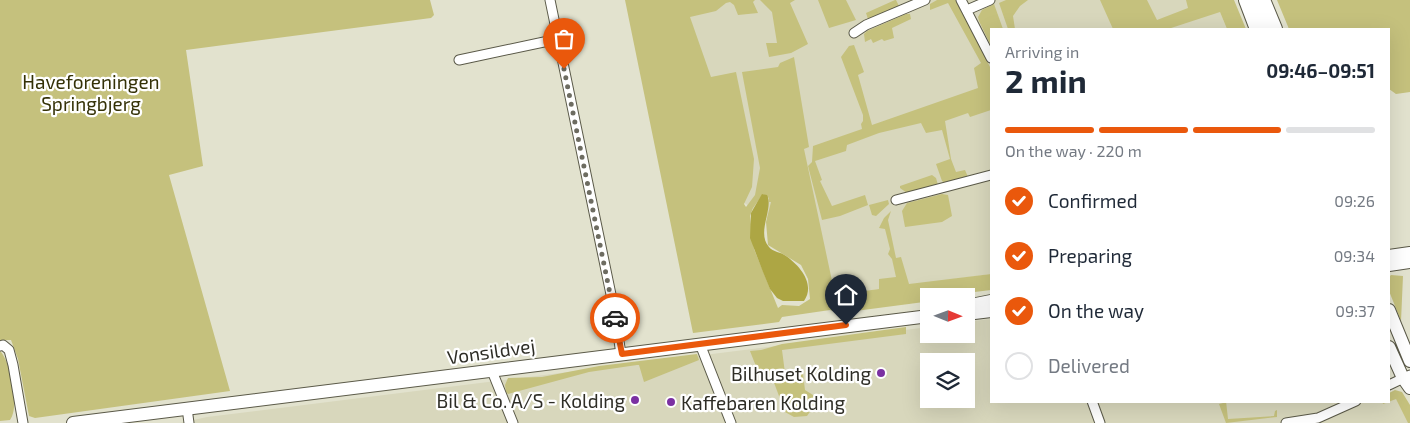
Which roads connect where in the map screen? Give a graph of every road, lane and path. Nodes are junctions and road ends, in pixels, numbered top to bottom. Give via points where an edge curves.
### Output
1 (550, 0) edge
2 (926, 0) edge
3 (961, 0) edge
4 (990, 0) edge
5 (1247, 0) edge
6 (1262, 0) edge
7 (967, 10) junction
8 (1258, 28) edge
9 (1274, 28) edge
10 (854, 33) dead end
11 (558, 39) junction
12 (990, 56) edge
13 (458, 60) dead end
14 (990, 175) edge
15 (896, 200) dead end
16 (1410, 246) edge
17 (1390, 248) edge
18 (1410, 253) edge
19 (1390, 256) edge
20 (1410, 262) edge
21 (1390, 265) edge
22 (990, 301) edge
23 (975, 309) edge
24 (990, 310) edge
25 (975, 311) edge
26 (1390, 313) edge
27 (920, 316) edge
28 (1390, 333) edge
29 (1401, 342) junction
30 (700, 344) junction
31 (0, 346) edge
32 (1390, 349) edge
33 (622, 354) junction
34 (1410, 361) edge
35 (492, 371) junction
36 (1408, 381) edge
37 (1390, 385) edge
38 (1093, 403) edge
39 (1352, 403) edge
40 (187, 408) junction
41 (1320, 420) edge
42 (23, 423) edge
43 (72, 423) edge
44 (189, 423) edge
45 (513, 423) edge
46 (731, 423) edge
47 (1100, 423) edge
48 (1286, 423) edge

1 - 11 street
2 - 10 street
3 - 7 street
4 - 7 street
5 - 8 highway
6 - 9 highway
7 - 12 street
11 - 13 street
11 - 33 street
14 - 15 street
16 - 17 main road
18 - 19 main road
20 - 21 main road
22 - 23 main road
24 - 25 main road
26 - 29 main road
27 - 30 main road, Vonsildvej
28 - 29 main road
29 - 34 main road
30 - 33 main road, Vonsildvej
30 - 46 street
31 - 42 street via 9,350
32 - 36 main road
33 - 35 main road, Vonsildvej
35 - 40 main road, Vonsildvej
35 - 45 street
36 - 37 street
38 - 47 street
39 - 41 street
40 - 43 main road, Vonsildvej
40 - 44 street
41 - 48 street

